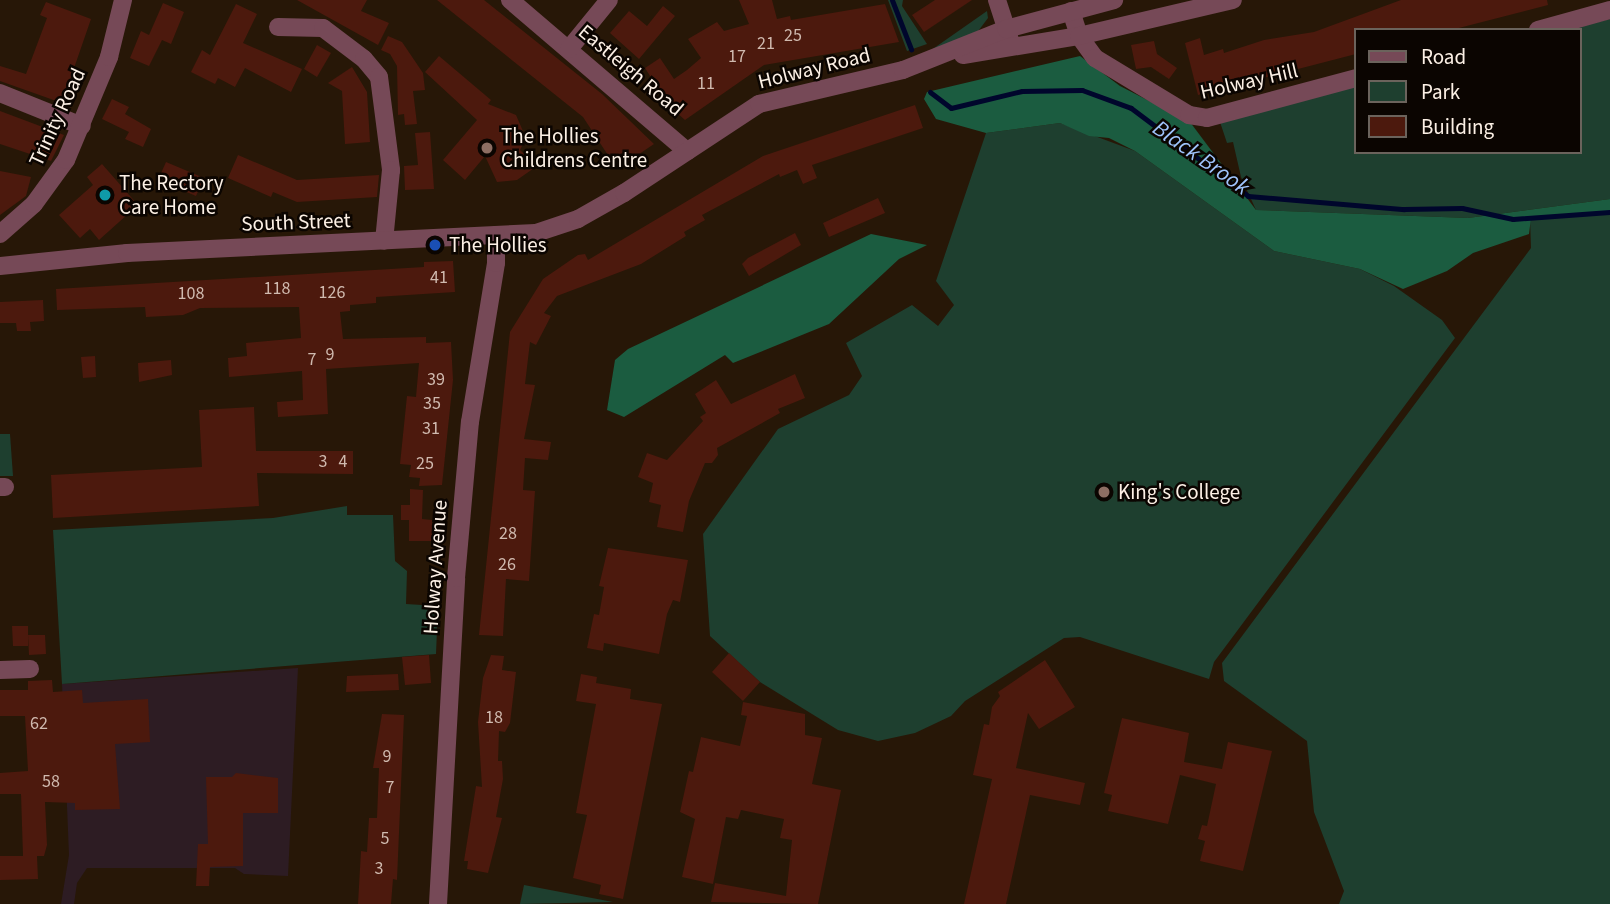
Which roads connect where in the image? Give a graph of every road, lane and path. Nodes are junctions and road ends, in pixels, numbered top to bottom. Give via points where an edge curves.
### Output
1 (123, 0) edge
2 (510, 0) edge
3 (609, 0) edge
4 (997, 0) edge
5 (1114, 0) edge
6 (1233, 0) edge
7 (1610, 10) edge
8 (1071, 11) junction
9 (278, 27) dead end
10 (1545, 28) edge
11 (1079, 36) junction
12 (1009, 37) junction
13 (569, 49) junction
14 (1354, 79) edge
15 (0, 93) edge
16 (82, 126) junction
17 (687, 151) junction
18 (0, 234) edge
19 (496, 235) junction
20 (384, 241) junction
21 (0, 266) edge
22 (30, 668) dead end
23 (0, 670) edge
24 (438, 904) edge

1 - 16 street, Trinity Road via 109,57
2 - 13 street, Eastleigh Road
3 - 13 street
4 - 12 street
5 - 8 street, Holway Road
6 - 11 street, Holway Road
7 - 10 street
8 - 11 street, Holway Hill
8 - 12 street, Holway Road
9 - 20 street via 323,28 374,67 379,77 391,170
11 - 12 street, Holway Road
11 - 14 street, Holway Hill via 1095,58 1189,116 1207,118
12 - 17 street, Holway Road via 759,104
13 - 17 street, Eastleigh Road
15 - 16 street
16 - 18 street, Trinity Road via 53,181
17 - 19 street, Holway Road via 578,219 536,233
19 - 20 street, South Street
19 - 24 street, Holway Avenue via 496,262 470,422 456,578
20 - 21 street, South Street via 127,253
22 - 23 street

